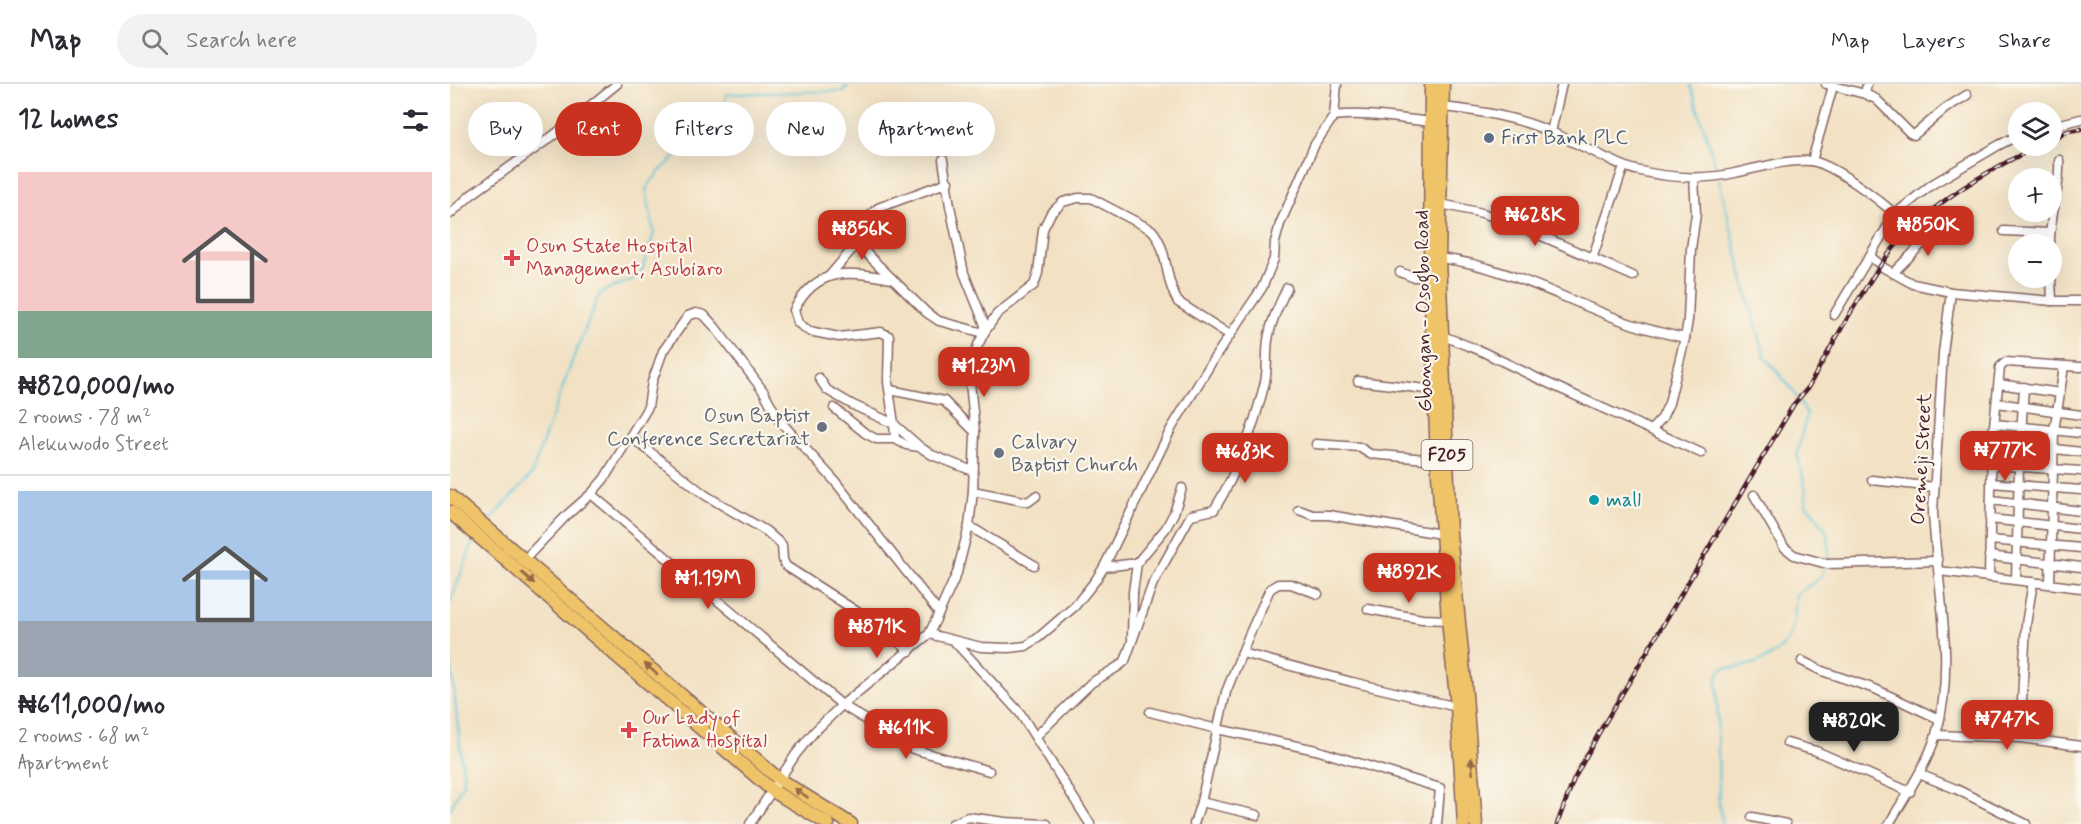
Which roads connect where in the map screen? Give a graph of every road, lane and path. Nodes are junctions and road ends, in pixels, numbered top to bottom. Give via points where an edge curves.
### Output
1 (617, 84) edge
2 (1337, 84) edge
3 (1431, 84) edge
4 (1443, 84) edge
5 (1562, 84) edge
6 (1867, 84) edge
7 (1830, 85) edge
8 (1865, 94) junction
9 (1967, 95) dead end
10 (1443, 106) junction
11 (1334, 116) junction
12 (2081, 119) edge
13 (1431, 122) junction
14 (2062, 124) edge
15 (1551, 132) junction
16 (2008, 140) edge
17 (943, 160) dead end
18 (2060, 160) dead end
19 (1812, 161) junction
20 (1624, 166) junction
21 (1694, 178) junction
22 (948, 182) junction
23 (1441, 204) junction
24 (450, 214) edge
25 (1895, 214) junction
26 (1946, 221) dead end
27 (2004, 231) dead end
28 (2050, 233) joint
29 (857, 234) dead end
30 (1435, 234) junction
31 (1871, 257) junction
32 (1439, 258) junction
33 (1592, 260) junction
34 (1400, 272) dead end
35 (1893, 273) junction
36 (830, 275) junction
37 (1633, 276) dead end
38 (1430, 277) junction
39 (893, 279) junction
40 (1287, 288) dead end
41 (2051, 288) edge
42 (1951, 292) junction
43 (2052, 301) junction
44 (2081, 301) edge
45 (1834, 315) dead end
46 (984, 333) junction
47 (1230, 335) junction
48 (1443, 336) junction
49 (1685, 338) junction
50 (2064, 366) junction
51 (2081, 367) edge
52 (819, 378) dead end
53 (1358, 381) dead end
54 (1999, 384) junction
55 (2024, 387) junction
56 (890, 390) junction
57 (1435, 390) junction
58 (2060, 393) junction
59 (1996, 403) junction
60 (2023, 407) junction
61 (834, 408) dead end
62 (2057, 412) junction
63 (2081, 415) edge
64 (894, 424) junction
65 (1995, 424) junction
66 (2022, 428) junction
67 (1652, 429) junction
68 (2054, 431) junction
69 (975, 432) junction
70 (2081, 433) edge
71 (631, 436) junction
72 (895, 439) junction
73 (1316, 444) dead end
74 (1992, 445) junction
75 (2021, 445) junction
76 (920, 447) junction
77 (2054, 449) junction
78 (2081, 452) edge
79 (1701, 453) dead end
80 (1437, 460) junction
81 (1992, 465) junction
82 (2019, 467) junction
83 (2054, 469) junction
84 (973, 471) junction
85 (2081, 471) edge
86 (1872, 480) dead end
87 (1991, 483) junction
88 (2019, 484) junction
89 (1934, 487) junction
90 (1182, 488) dead end
91 (2053, 488) junction
92 (974, 490) junction
93 (2081, 490) edge
94 (591, 494) junction
95 (1754, 495) dead end
96 (450, 496) edge
97 (1036, 496) dead end
98 (1991, 500) junction
99 (2019, 503) junction
100 (2053, 507) junction
101 (1299, 510) dead end
102 (2081, 510) edge
103 (450, 512) edge
104 (1990, 519) junction
105 (469, 520) junction
106 (2017, 522) junction
107 (2052, 525) junction
108 (969, 526) junction
109 (2081, 529) edge
110 (1441, 534) junction
111 (488, 536) junction
112 (1990, 540) junction
113 (2018, 541) junction
114 (2052, 544) junction
115 (2081, 548) edge
116 (1989, 556) junction
117 (524, 560) junction
118 (2017, 560) junction
119 (1938, 561) junction
120 (1137, 563) junction
121 (2051, 563) junction
122 (1034, 565) dead end
123 (1104, 567) junction
124 (2081, 567) edge
125 (1939, 571) junction
126 (1989, 576) junction
127 (2016, 579) junction
128 (2033, 582) junction
129 (2050, 583) junction
130 (2081, 588) edge
131 (1318, 594) dead end
132 (1368, 609) dead end
133 (939, 614) junction
134 (1448, 620) junction
135 (929, 634) junction
136 (954, 641) junction
137 (1132, 641) junction
138 (910, 651) junction
139 (1242, 653) junction
140 (1802, 661) dead end
141 (842, 705) junction
142 (1457, 707) junction
143 (1150, 712) dead end
144 (1939, 719) junction
145 (1217, 729) junction
146 (1936, 735) junction
147 (1036, 736) junction
148 (2020, 738) junction
149 (1787, 743) dead end
150 (2081, 746) edge
151 (989, 771) dead end
152 (1919, 774) junction
153 (780, 780) junction
154 (773, 791) junction
155 (1910, 792) junction
156 (1201, 802) junction
157 (1257, 815) dead end
158 (1752, 817) dead end
159 (2010, 821) edge
160 (750, 824) edge
161 (828, 824) edge
162 (851, 824) edge
163 (952, 824) edge
164 (1047, 824) edge
165 (1090, 824) edge
166 (1194, 824) edge
167 (1437, 824) edge
168 (1464, 824) edge
169 (1476, 824) edge
170 (1786, 824) edge
171 (1889, 824) edge
172 (2026, 824) edge

1 - 24 street
2 - 11 street
3 - 13 main road, Gbongan - Osogbo Road / F205
4 - 10 main road, Gbongan - Osogbo Road / F205
5 - 15 street
6 - 8 street
7 - 8 street
7 - 19 street
8 - 9 street via 1914,135
10 - 15 street via 1515,119
10 - 23 main road, Gbongan - Osogbo Road / F205
11 - 13 street
11 - 47 street via 1315,144 1280,224 1274,259 1262,288
12 - 14 street
13 - 30 main road, Gbongan - Osogbo Road / F205
15 - 20 street
16 - 25 street via 1931,185
17 - 22 street
18 - 28 street
19 - 21 street
19 - 25 street via 1858,185
20 - 21 street
20 - 33 street
21 - 49 street via 1696,214
22 - 29 street via 878,208
22 - 46 street via 964,273 985,325
23 - 30 main road, Gbongan - Osogbo Road / F205
23 - 33 street via 1512,223
25 - 31 street
26 - 35 street
27 - 28 street
30 - 32 main road, Gbongan - Osogbo Road / F205
30 - 38 main road, Gbongan - Osogbo Road / F205
31 - 35 street
31 - 45 street
32 - 48 main road, Gbongan - Osogbo Road / F205
32 - 49 street via 1464,260 1552,291 1618,320
33 - 37 street
34 - 38 street
35 - 42 street via 1913,284
36 - 39 street
36 - 39 street via 857,246
36 - 56 street via 819,279 799,301 794,310 798,323 809,331 839,337 881,332 890,336
38 - 57 main road, Gbongan - Osogbo Road / F205
39 - 46 street via 927,314
40 - 137 street via 1274,314 1266,380 1232,481 1214,510 1191,515 1153,583
41 - 43 street
42 - 43 street
42 - 89 street, Oremeji Street
43 - 44 street
46 - 47 street via 998,314 1034,285 1043,229 1051,213 1063,202 1090,198 1152,230 1161,246 1178,302
46 - 69 street via 969,372
47 - 123 street via 1172,429
48 - 67 street
169 -> 48 main road, Gbongan - Osogbo Road / F205 via 1450,533
49 - 67 street via 1669,403
50 - 51 street
50 - 54 street via 2006,363 2000,367
50 - 58 street
52 - 64 street via 827,390
53 - 57 street
54 - 55 street
54 - 59 street
55 - 58 street
55 - 60 street
56 - 64 street
56 - 69 street via 944,401
57 - 80 main road, Gbongan - Osogbo Road / F205
58 - 62 street
59 - 60 street
59 - 65 street
60 - 62 street
60 - 66 street
61 - 72 street via 876,439
62 - 63 street
62 - 68 street
64 - 72 street
64 - 76 street
65 - 66 street
65 - 74 street
66 - 68 street
66 - 75 street
67 - 79 street
68 - 70 street
68 - 77 street
69 - 84 street
71 - 94 street
71 - 133 street via 648,407 663,351 688,316 704,315 764,392 779,420 834,480
71 - 138 street via 705,495 766,531 782,545 786,566
72 - 76 street
73 - 80 street
74 - 75 street
74 - 81 street
75 - 77 street
75 - 82 street
76 - 84 street
77 - 78 street
77 - 83 street
80 - 110 main road, Gbongan - Osogbo Road / F205
81 - 82 street
81 - 87 street
82 - 83 street
82 - 88 street
83 - 85 street
83 - 91 street
84 - 92 street
86 - 89 street
87 - 88 street
87 - 98 street
88 - 91 street
88 - 99 street
89 - 119 street, Oremeji Street
90 - 120 street via 1166,528
91 - 93 street
91 - 100 street
92 - 97 street via 1028,502
92 - 108 street
94 - 117 street
94 - 141 street
95 - 119 street via 1784,547 1794,555 1827,564
96 - 105 main road
98 - 99 street
98 - 104 street
99 - 100 street
99 - 106 street
100 - 102 street
100 - 107 street
101 - 110 street
103 - 105 main road
104 - 106 street
104 - 112 street
105 - 111 main road
106 - 107 street
106 - 113 street
107 - 109 street
107 - 114 street
108 - 122 street
108 - 133 street via 957,573
110 - 134 main road, Gbongan - Osogbo Road / F205
111 - 117 main road
111 -> 154 main road
112 - 113 street
112 - 116 street
113 - 114 street
113 - 118 street
114 - 115 street
114 - 121 street
116 - 118 street
116 - 126 street
153 -> 117 main road
118 - 121 street
118 - 127 street
119 - 125 street, Oremeji Street
120 - 123 street
120 - 137 street
121 - 124 street
121 - 129 street
123 - 136 street via 1074,606 1026,646 981,647
125 - 126 street
125 - 144 street, Oremeji Street via 1943,696
126 - 127 street
127 - 128 street
128 - 129 street
128 - 148 street via 2026,624
129 - 130 street
131 - 139 street via 1291,584 1278,584 1270,589
132 - 134 street
133 - 135 street
134 - 142 main road, Gbongan - Osogbo Road / F205
135 - 136 street
135 - 138 street
136 - 147 street
137 - 147 street via 1128,656 1119,666 1091,683
138 - 141 street
139 - 142 street
139 - 145 street via 1226,692
140 - 144 street
141 - 151 street via 913,749
141 - 153 street via 796,754
142 - 168 main road, Gbongan - Osogbo Road
143 - 145 street
144 - 146 street, Oremeji Street
145 - 156 street
145 - 167 street via 1316,750 1440,788
146 - 148 street
146 - 152 street, Oremeji Street
147 - 165 street
148 - 150 street
149 - 155 street
152 - 155 street, Oremeji Street
152 - 159 street via 1956,789
153 - 154 street
162 -> 153 main road
154 - 160 street
154 - 161 main road
155 - 171 street, Oremeji Street
156 - 157 street
156 - 166 street
158 - 170 street
159 - 172 street
163 - 164 street via 968,817

